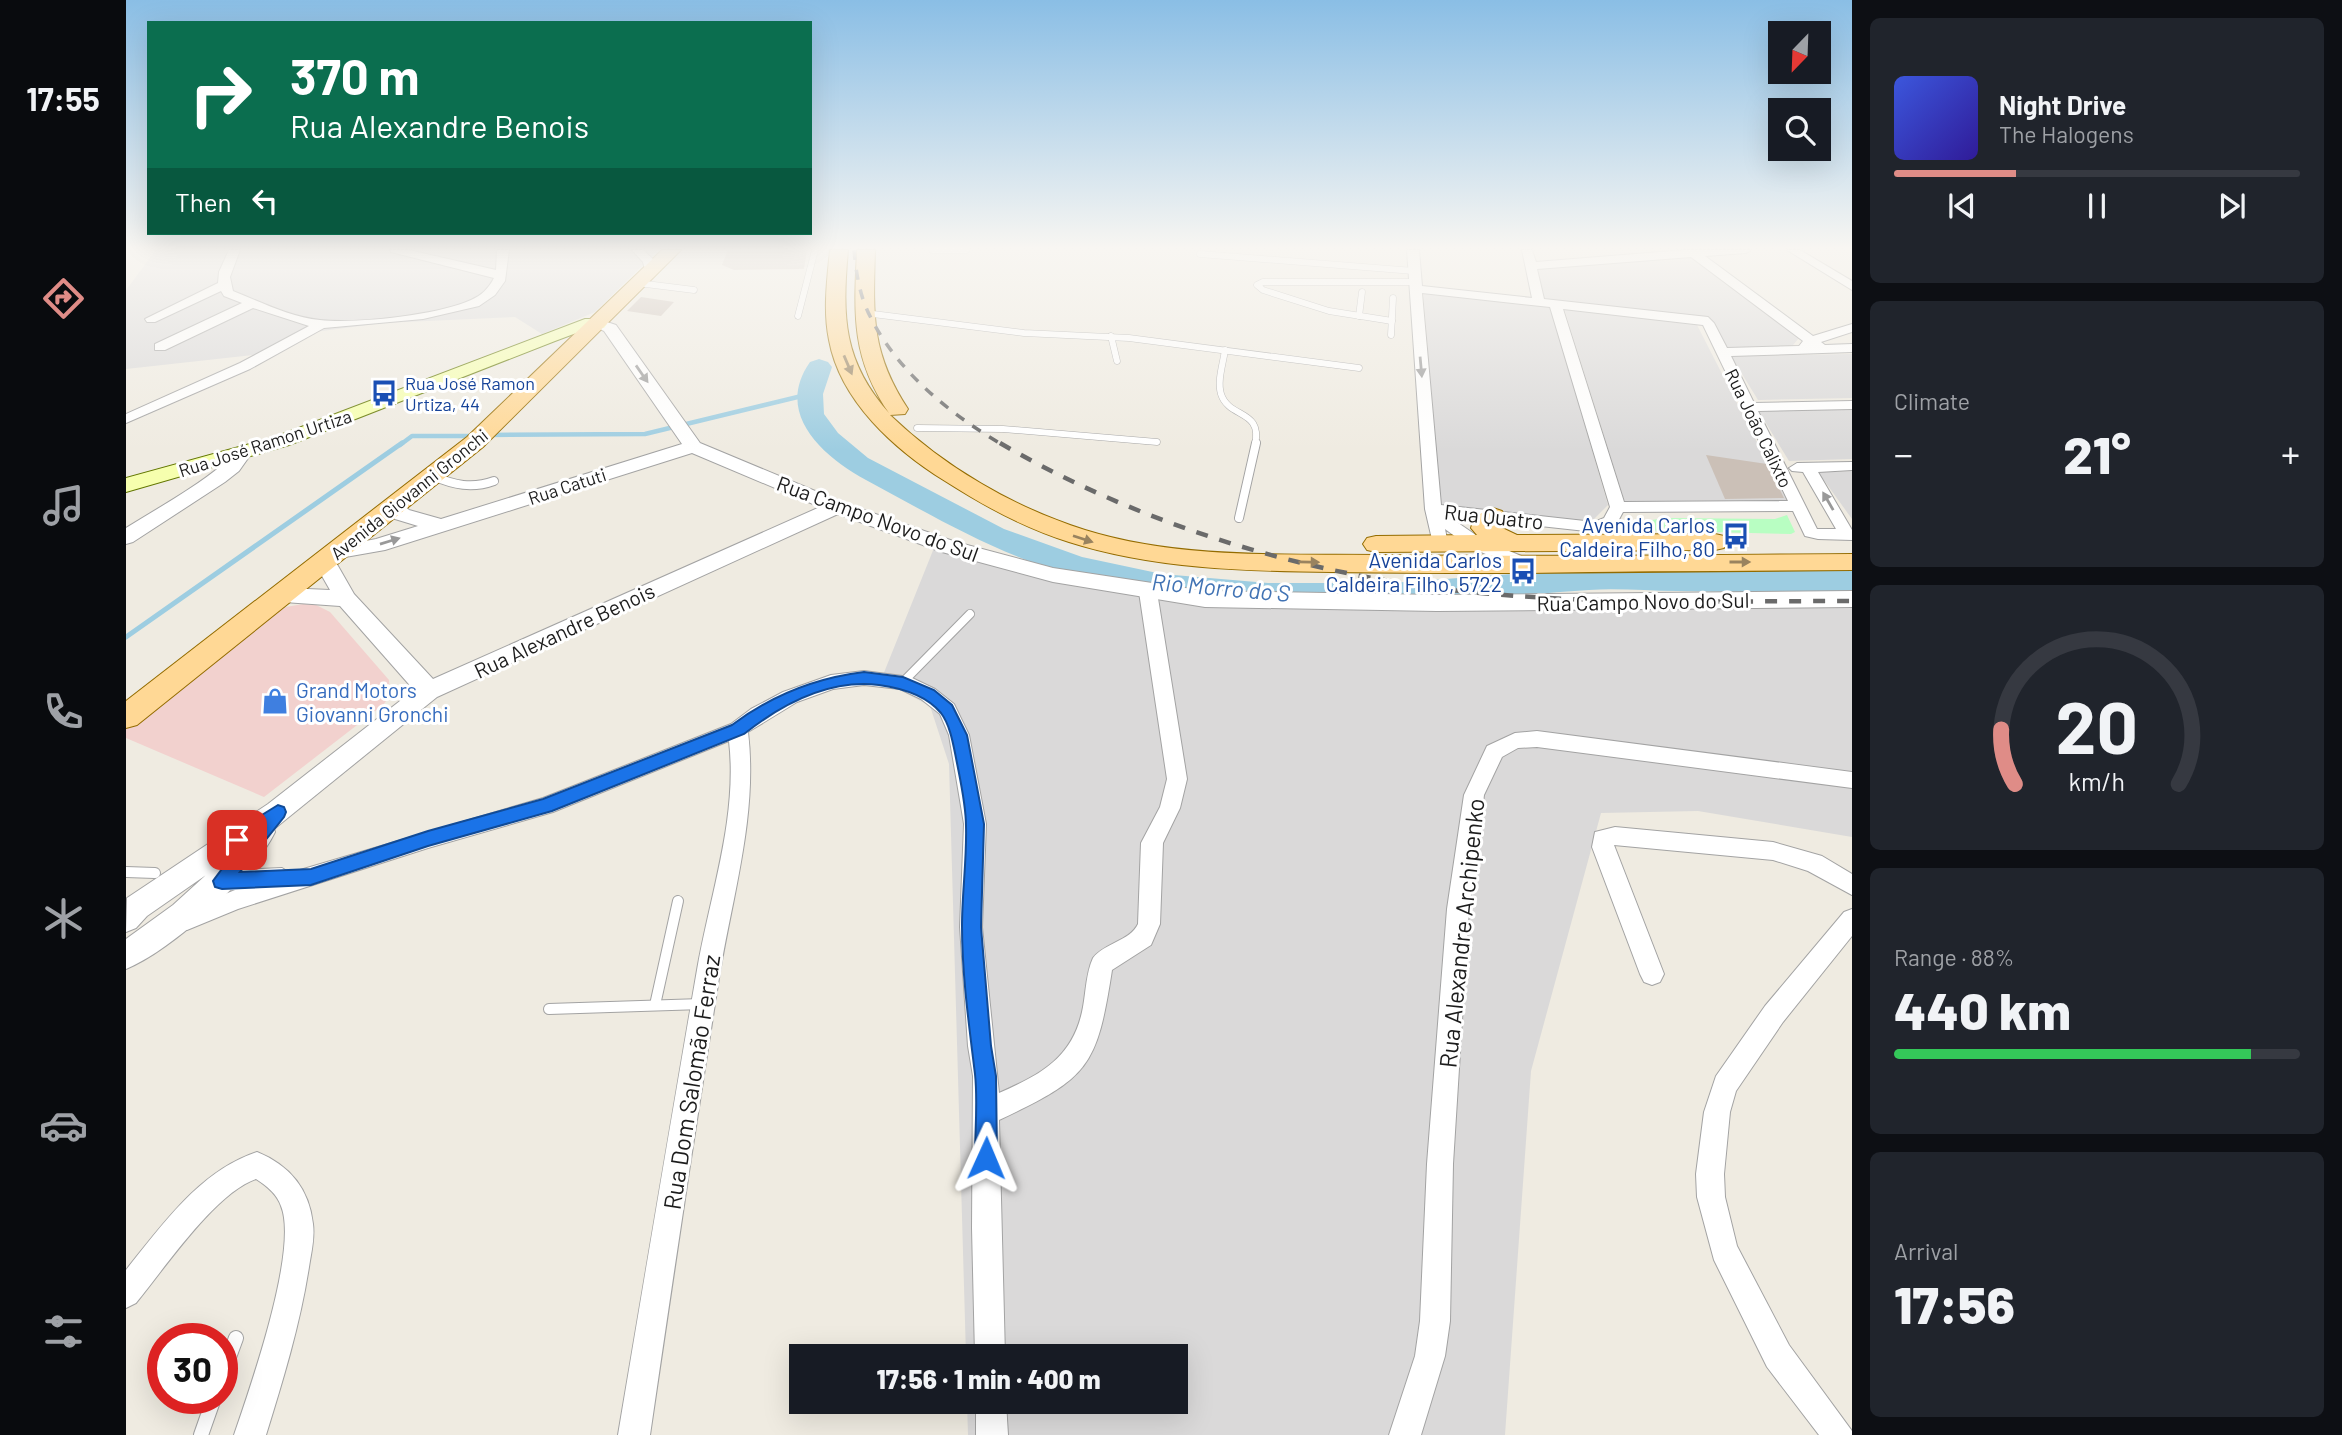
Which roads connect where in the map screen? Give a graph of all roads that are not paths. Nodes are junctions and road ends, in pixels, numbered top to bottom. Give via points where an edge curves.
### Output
1 (155, 317) edge
2 (223, 317) edge
3 (292, 317) edge
4 (389, 317) edge
5 (605, 317) edge
6 (838, 317) edge
7 (865, 317) edge
8 (897, 317) edge
9 (1360, 317) edge
10 (1392, 317) edge
11 (1418, 317) edge
12 (1559, 317) edge
13 (1677, 317) edge
14 (1774, 317) edge
15 (151, 319) dead end
16 (1392, 321) junction
17 (322, 324) junction
18 (598, 324) junction
19 (1852, 328) edge
20 (1391, 335) dead end
21 (1111, 336) junction
22 (1811, 346) junction
23 (160, 347) dead end
24 (1852, 348) edge
25 (1225, 349) junction
26 (1722, 352) junction
27 (1117, 361) dead end
28 (1359, 369) dead end
29 (1852, 405) edge
30 (1750, 407) junction
31 (126, 419) edge
32 (917, 428) junction
33 (1157, 442) dead end
34 (693, 447) junction
35 (242, 454) junction
36 (1852, 466) edge
37 (1808, 467) junction
38 (1780, 468) junction
39 (433, 476) junction
40 (494, 481) dead end
41 (126, 485) edge
42 (1797, 506) junction
43 (395, 507) junction
44 (837, 507) junction
45 (1618, 507) junction
46 (1433, 511) junction
47 (1493, 516) junction
48 (1239, 518) dead end
49 (442, 525) junction
50 (126, 537) edge
51 (1850, 538) edge
52 (1440, 544) junction
53 (1476, 544) junction
54 (1519, 553) junction
55 (331, 558) junction
56 (1852, 562) edge
57 (1148, 592) junction
58 (284, 595) junction
59 (1852, 598) edge
60 (346, 599) junction
61 (971, 614) dead end
62 (903, 682) junction
63 (429, 691) junction
64 (126, 717) edge
65 (738, 729) junction
66 (1852, 780) edge
67 (278, 812) junction
68 (126, 872) edge
69 (165, 877) junction
70 (311, 877) junction
71 (222, 881) junction
72 (1852, 885) edge
73 (678, 901) dead end
74 (130, 913) edge
75 (1852, 919) edge
76 (165, 930) junction
77 (127, 954) edge
78 (1652, 974) dead end
79 (705, 1004) junction
80 (655, 1005) junction
81 (549, 1009) dead end
82 (987, 1112) junction
83 (126, 1293) edge
84 (990, 1344) edge
85 (209, 1414) edge
86 (991, 1414) edge
87 (201, 1435) edge
88 (250, 1435) edge
89 (634, 1435) edge
90 (992, 1435) edge
91 (1405, 1435) edge
92 (1838, 1435) edge

1 - 15 street
2 - 23 street
3 - 17 street
4 - 17 street
5 - 18 main road, Avenida Giovanni Gronchi
6 -> 54 main road via 841,350 856,386 884,420 925,457 980,495 1082,539 1163,556 1246,561
7 - 32 main road via 866,345 878,384 902,417
8 - 21 lane via 1024,333
9 - 16 lane
10 - 16 lane
11 -> 46 street
12 - 45 street
13 - 26 street, Rua João Calixto via 1708,323
14 - 22 street
16 - 20 lane
17 - 31 street via 245,366
18 -> 34 street via 610,328
18 - 35 main road, Rua José Ramon Urtiza via 548,337
18 - 39 main road, Avenida Giovanni Gronchi
19 - 22 street
21 - 25 lane
21 - 27 lane
22 - 24 street
22 - 26 street
25 - 28 lane
25 - 48 lane via 1222,396 1256,423 1258,433
26 - 30 street, Rua João Calixto
29 - 30 street
30 - 38 street, Rua João Calixto
32 - 33 lane via 1003,429
32 - 52 main road via 945,453 1003,487 1109,528 1229,545
34 - 44 street, Rua Campo Novo do Sul
34 - 49 street, Rua Catuti
35 - 41 main road, Rua José Ramon Urtiza
35 - 50 street via 218,478
36 - 37 street
37 - 38 street
51 -> 37 street, Rua João Calixto
38 - 42 street, Rua João Calixto
39 - 40 lane via 457,487 479,487
39 - 43 main road, Avenida Giovanni Gronchi
42 - 45 street
42 - 51 street, Rua João Calixto via 1813,533
43 - 49 street via 402,515
43 - 55 main road, Avenida Giovanni Gronchi
44 - 57 street, Rua Campo Novo do Sul via 949,547 1053,575
44 - 63 street, Rua Alexandre Benois
45 - 47 street, Rua Quatro via 1610,521 1595,527
46 - 47 street, Rua Quatro
46 - 52 street
46 - 53 street
47 - 54 main road via 1483,528
55 -> 49 street, Rua Catuti
51 - 54 main road
52 - 53 main road
53 - 54 main road
54 -> 56 main road
55 - 58 main road, Avenida Giovanni Gronchi
55 - 60 street
57 - 59 street, Rua Campo Novo do Sul via 1205,599 1437,603
57 - 82 street via 1177,779 1170,808 1152,843 1149,924 1143,938 1101,966 1088,1034 1079,1055 1056,1077
58 - 60 street
58 - 64 main road, Avenida Giovanni Gronchi
60 - 63 street
61 - 62 lane
62 - 65 street via 864,678 831,682 790,697
62 - 82 street via 947,709 966,766 975,824 971,927
63 - 67 street, Rua Alexandre Benois
65 - 70 street via 546,806
65 - 79 street, Rua Dom Salomão Ferraz via 743,785
66 - 91 street, Rua Alexandre Archipenko via 1537,739 1515,741 1494,752 1474,795 1458,909 1440,1164 1435,1321 1430,1356
67 - 69 street, Rua Alexandre Benois
67 - 71 street, Rua Alexandre Benois
68 - 69 lane
69 - 71 street
69 - 74 street, Rua Alexandre Benois
70 - 71 street
70 - 76 street via 234,900
71 - 76 street, Rua Alexandre Benois
72 - 78 street via 1814,863 1773,851 1604,838 1603,848
73 - 80 lane
75 - 92 street via 1774,1014 1726,1085 1717,1112 1710,1174 1710,1197 1724,1250 1778,1356
76 - 77 street, Rua Alexandre Benois
79 - 80 lane
79 - 89 street, Rua Dom Salomão Ferraz
80 - 81 lane
82 - 84 street
83 - 88 street via 210,1196 240,1170 257,1166 282,1179 292,1196 299,1242 290,1300
85 - 87 lane
86 - 90 street

